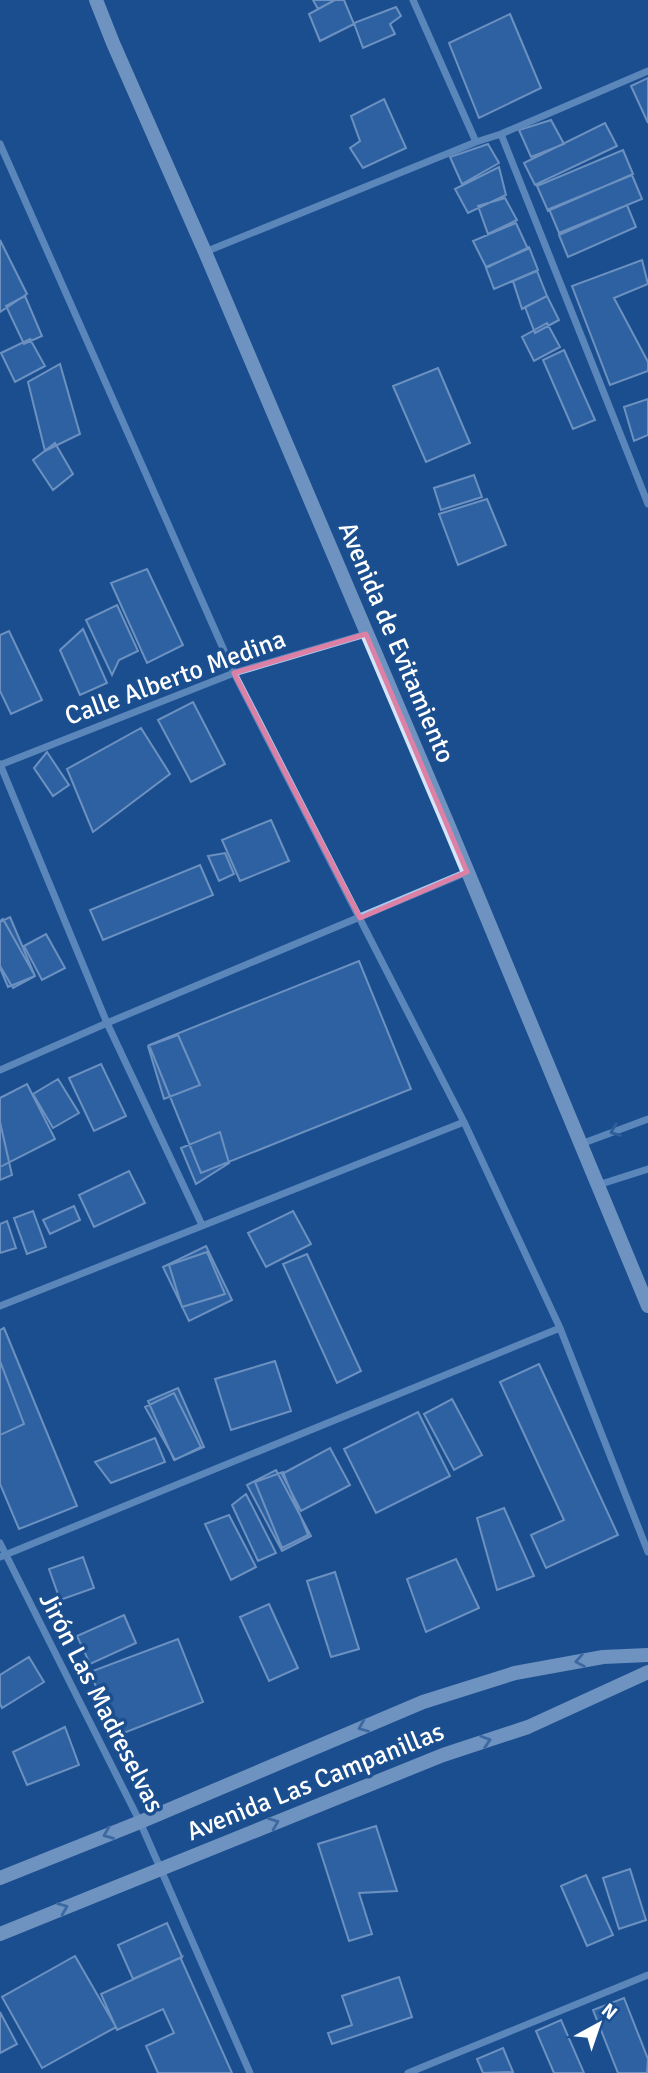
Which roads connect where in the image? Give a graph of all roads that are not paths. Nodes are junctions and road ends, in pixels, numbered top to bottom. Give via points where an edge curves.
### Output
1 (96, 0) edge
2 (413, 0) edge
3 (648, 71) edge
4 (501, 134) junction
5 (476, 142) junction
6 (0, 144) edge
7 (205, 252) junction
8 (648, 504) edge
9 (366, 634) junction
10 (234, 673) junction
11 (0, 765) edge
12 (467, 872) junction
13 (360, 918) junction
14 (107, 1023) junction
15 (0, 1070) edge
16 (648, 1119) edge
17 (464, 1122) junction
18 (581, 1144) junction
19 (648, 1169) edge
20 (598, 1185) junction
21 (202, 1225) junction
22 (0, 1306) edge
23 (648, 1306) edge
24 (560, 1328) junction
25 (0, 1543) edge
26 (648, 1552) edge
27 (2, 1556) edge
28 (648, 1655) edge
29 (648, 1672) edge
30 (140, 1822) junction
31 (159, 1869) junction
32 (0, 1878) edge
33 (0, 1934) edge
34 (648, 1975) edge
35 (250, 2073) edge
36 (408, 2073) edge

1 - 7 street, Avenida de Evitamiento
2 - 5 street
3 - 4 street
4 - 5 street
4 - 8 street
5 - 7 street
6 - 10 street
7 - 9 street, Avenida de Evitamiento
9 - 10 street, Calle Alberto Medina
9 - 12 street, Avenida de Evitamiento
10 - 11 street, Calle Alberto Medina
10 - 13 street
11 - 14 street
12 - 13 street
12 - 18 street, Avenida de Evitamiento
13 - 14 street
13 - 17 street
14 - 15 street
14 - 21 street
16 -> 18 street
17 - 21 street
17 - 24 street
18 - 20 street, Avenida de Evitamiento
19 - 20 street
20 - 23 street, Avenida de Evitamiento
21 - 22 street
24 - 26 street
24 - 27 street
25 - 27 street, Jirón Las Madreselvas
27 - 30 street, Jirón Las Madreselvas
28 -> 30 street, Avenida Las Campanillas via 603,1657 515,1673 423,1702
31 -> 29 street, Avenida Las Campanillas via 443,1755 528,1727
30 - 31 street, Jirón Las Madreselvas
30 -> 32 street, Avenida Las Campanillas
33 -> 31 street, Avenida Las Campanillas
31 - 35 street, Jirón Las Madreselvas
34 - 36 street

